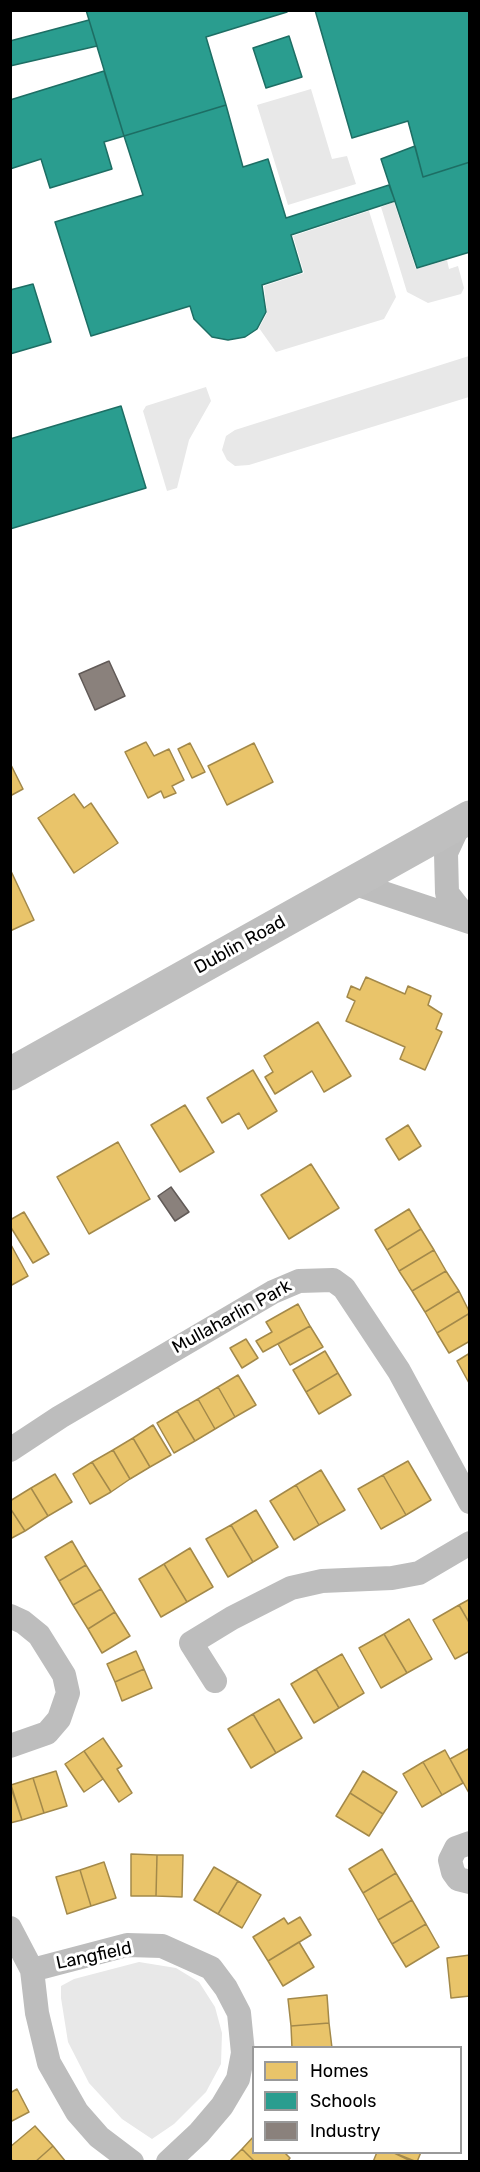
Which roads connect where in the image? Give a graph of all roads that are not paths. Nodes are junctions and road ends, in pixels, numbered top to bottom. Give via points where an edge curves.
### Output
1 (464, 820) edge
2 (353, 883) junction
3 (469, 922) edge
4 (10, 1074) edge
5 (10, 1450) edge
6 (470, 1502) edge
7 (470, 1543) edge
8 (10, 1616) edge
9 (214, 1681) dead end
10 (10, 1746) edge
11 (470, 1843) edge
12 (470, 1882) edge
13 (10, 1928) edge
14 (32, 1970) junction
15 (132, 2162) edge
16 (168, 2162) edge

1 - 2 main road, Dublin Road
1 - 3 street via 446,853 447,893
2 - 3 street
2 - 4 main road, Dublin Road
5 - 6 street, Mullaharlin Park via 273,1292 299,1281 333,1280 344,1288 399,1371
7 - 9 street via 419,1573 322,1581 291,1588 232,1618 191,1643
8 - 10 street via 39,1635 64,1675 68,1693 59,1719 47,1733
11 - 12 street via 456,1848 450,1865 458,1879
13 - 14 street, Langfield
14 - 15 street, Langfield via 37,2013 50,2063 77,2112 99,2137
14 - 16 street, Langfield via 127,1945 162,1946 211,1968 226,1988 239,2013 243,2054 238,2079 222,2106

